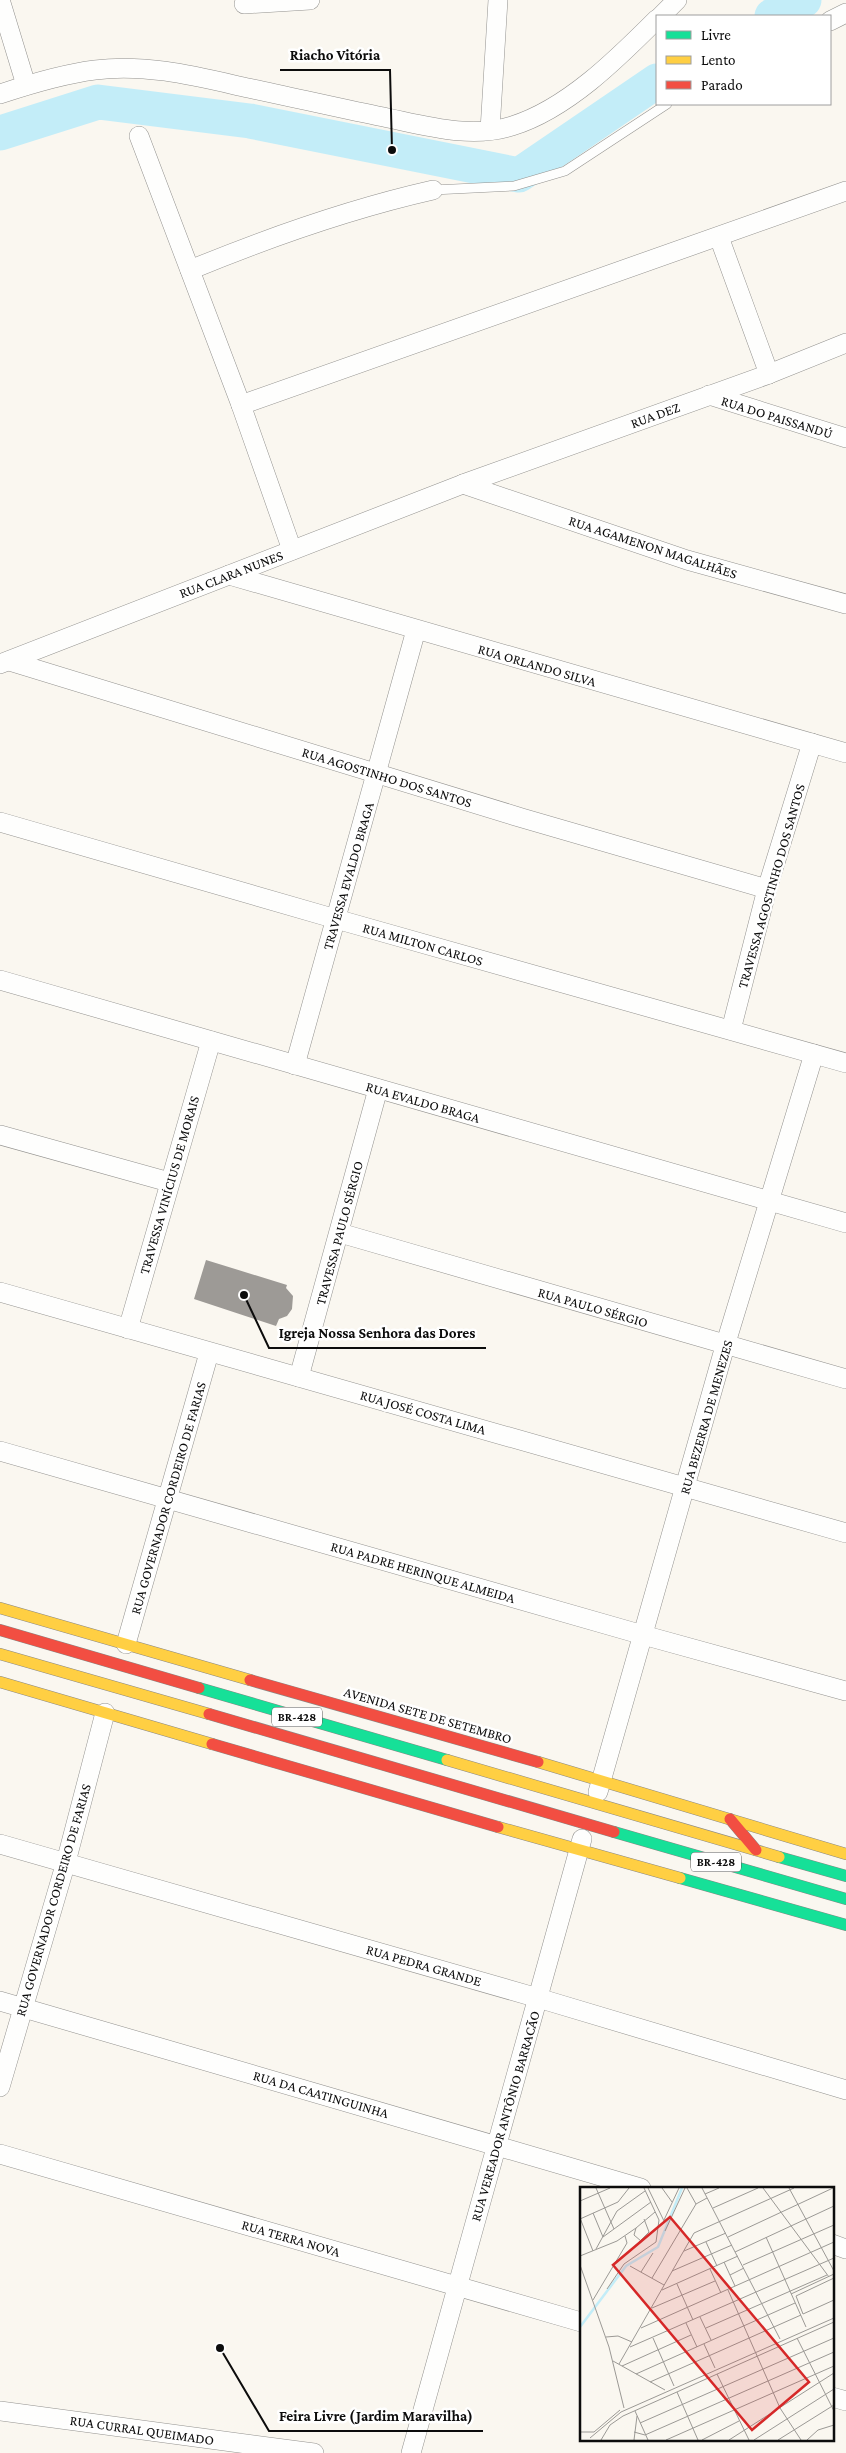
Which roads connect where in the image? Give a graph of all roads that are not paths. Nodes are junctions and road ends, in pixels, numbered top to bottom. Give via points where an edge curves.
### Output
1 (310, 0) edge
2 (498, 0) edge
3 (677, 0) edge
4 (4, 2) edge
5 (244, 4) dead end
6 (846, 13) edge
7 (662, 15) edge
8 (831, 20) edge
9 (656, 21) edge
10 (26, 85) junction
11 (0, 94) edge
12 (665, 105) edge
13 (490, 130) junction
14 (139, 136) dead end
15 (433, 190) joint
16 (846, 190) edge
17 (719, 237) junction
18 (190, 270) junction
19 (846, 343) edge
20 (769, 374) junction
21 (709, 395) junction
22 (241, 405) junction
23 (846, 438) edge
24 (462, 484) junction
25 (292, 550) junction
26 (229, 575) junction
27 (846, 604) edge
28 (416, 630) junction
29 (5, 662) edge
30 (812, 743) junction
31 (846, 753) edge
32 (376, 774) junction
33 (0, 822) edge
34 (767, 888) junction
35 (336, 919) junction
36 (0, 980) edge
37 (731, 1030) junction
38 (211, 1041) junction
39 (814, 1054) junction
40 (846, 1063) edge
41 (295, 1065) junction
42 (378, 1089) junction
43 (0, 1135) edge
44 (169, 1182) junction
45 (769, 1201) junction
46 (846, 1223) edge
47 (340, 1233) junction
48 (0, 1292) edge
49 (128, 1329) junction
50 (725, 1346) junction
51 (209, 1353) junction
52 (299, 1377) junction
53 (846, 1379) edge
54 (0, 1451) edge
55 (686, 1486) junction
56 (166, 1498) junction
57 (846, 1533) edge
58 (0, 1608) edge
59 (0, 1630) edge
60 (643, 1635) junction
61 (126, 1644) junction
62 (0, 1654) edge
63 (0, 1682) edge
64 (846, 1691) edge
65 (105, 1713) junction
66 (601, 1780) junction
67 (594, 1803) junction
68 (730, 1819) junction
69 (587, 1825) junction
70 (0, 1844) edge
71 (579, 1850) junction
72 (756, 1850) junction
73 (846, 1854) edge
74 (66, 1862) junction
75 (846, 1876) edge
76 (846, 1898) edge
77 (846, 1925) edge
78 (538, 1998) junction
79 (0, 2001) edge
80 (23, 2008) junction
81 (0, 2087) edge
82 (846, 2090) edge
83 (496, 2145) junction
84 (0, 2154) edge
85 (638, 2187) edge
86 (458, 2286) junction
87 (580, 2322) edge
88 (0, 2411) edge
89 (314, 2453) edge
90 (411, 2453) edge

1 - 5 street
2 - 13 street
3 - 7 street
4 - 10 street
6 - 8 street
9 - 13 street via 618,57 563,100 527,121
10 - 11 street
10 - 13 street via 96,70 150,68 441,129
12 - 15 lane via 565,171 514,186
14 - 18 street
15 - 18 street via 348,212 260,241
16 - 17 street
17 - 20 street
17 - 22 street
18 - 22 street
19 - 20 street, RUA DEZ
20 - 21 street, RUA DEZ
21 - 23 street, RUA DO PAISSANDÚ
21 - 24 street, RUA DEZ
22 - 25 street
24 - 25 street, RUA CLARA NUNES
24 - 27 street, RUA AGAMENON MAGALHÃES via 687,560
25 - 26 street, RUA CLARA NUNES
26 - 28 street, RUA ORLANDO SILVA
26 - 29 street, RUA CLARA NUNES
28 - 30 street, RUA ORLANDO SILVA
28 - 32 street, TRAVESSA EVALDO BRAGA
29 - 32 street, RUA AGOSTINHO DOS SANTOS
30 - 31 street, RUA ORLANDO SILVA
30 - 34 street, TRAVESSA AGOSTINHO DOS SANTOS
32 - 34 street, RUA AGOSTINHO DOS SANTOS
32 - 35 street, TRAVESSA EVALDO BRAGA
33 - 35 street, RUA MILTON CARLOS
34 - 37 street, TRAVESSA AGOSTINHO DOS SANTOS
35 - 37 street, RUA MILTON CARLOS
35 - 41 street, TRAVESSA EVALDO BRAGA
36 - 38 street, RUA EVALDO BRAGA
37 - 39 street, RUA MILTON CARLOS
38 - 41 street, RUA EVALDO BRAGA
38 - 44 street, TRAVESSA VINÍCIUS DE MORAIS
39 - 40 street, RUA MILTON CARLOS
39 - 45 street, RUA BEZERRA DE MENEZES
41 - 42 street, RUA EVALDO BRAGA
42 - 45 street, RUA EVALDO BRAGA
42 - 47 street, TRAVESSA PAULO SÉRGIO
43 - 44 street
44 - 49 street, TRAVESSA VINÍCIUS DE MORAIS
45 - 46 street, RUA EVALDO BRAGA
45 - 50 street, RUA BEZERRA DE MENEZES
47 - 50 street, RUA PAULO SÉRGIO
47 - 52 street, TRAVESSA PAULO SÉRGIO
48 - 49 street, RUA JOSÉ COSTA LIMA
49 - 51 street, RUA JOSÉ COSTA LIMA
50 - 53 street, RUA PAULO SÉRGIO
50 - 55 street, RUA BEZERRA DE MENEZES
51 - 52 street, RUA JOSÉ COSTA LIMA
51 - 56 street, RUA GOVERNADOR CORDEIRO DE FARIAS
52 - 55 street, RUA JOSÉ COSTA LIMA
54 - 56 street, RUA PADRE HERINQUE ALMEIDA
55 - 57 street, RUA JOSÉ COSTA LIMA
55 - 60 street, RUA BEZERRA DE MENEZES
56 - 60 street, RUA PADRE HERINQUE ALMEIDA
56 - 61 street, RUA GOVERNADOR CORDEIRO DE FARIAS
58 - 61 main road, AVENIDA SETE DE SETEMBRO
59 - 67 main road, BR-428
60 - 64 street, RUA PADRE HERINQUE ALMEIDA
60 - 66 street, RUA BEZERRA DE MENEZES
61 - 66 main road, AVENIDA SETE DE SETEMBRO
62 - 69 main road, BR-428
63 - 65 main road
65 - 71 main road
65 - 74 street, RUA GOVERNADOR CORDEIRO DE FARIAS
66 - 67 street, RUA VEREADOR ANTÔNIO BARRACÃO
66 - 68 main road, AVENIDA SETE DE SETEMBRO
67 - 69 street, RUA VEREADOR ANTÔNIO BARRACÃO
67 - 72 main road, BR-428
68 - 72 main road
68 - 73 main road, AVENIDA SETE DE SETEMBRO
69 - 71 street, RUA VEREADOR ANTÔNIO BARRACÃO
69 - 76 main road, BR-428
70 - 74 street, RUA PEDRA GRANDE
71 - 77 main road
71 - 78 street, RUA VEREADOR ANTÔNIO BARRACÃO
72 - 75 main road, BR-428
74 - 78 street, RUA PEDRA GRANDE
74 - 80 street, RUA GOVERNADOR CORDEIRO DE FARIAS
78 - 82 street, RUA PEDRA GRANDE
78 - 83 street, RUA VEREADOR ANTÔNIO BARRACÃO
79 - 80 street, RUA DA CAATINGUINHA
80 - 81 street, RUA GOVERNADOR CORDEIRO DE FARIAS
80 - 83 street, RUA DA CAATINGUINHA
83 - 85 street, RUA DA CAATINGUINHA
83 - 86 street, RUA VEREADOR ANTÔNIO BARRACÃO
84 - 86 street, RUA TERRA NOVA
86 - 87 street, RUA TERRA NOVA
86 - 90 street, RUA VEREADOR ANTÔNIO BARRACÃO
88 - 89 street, RUA CURRAL QUEIMADO

